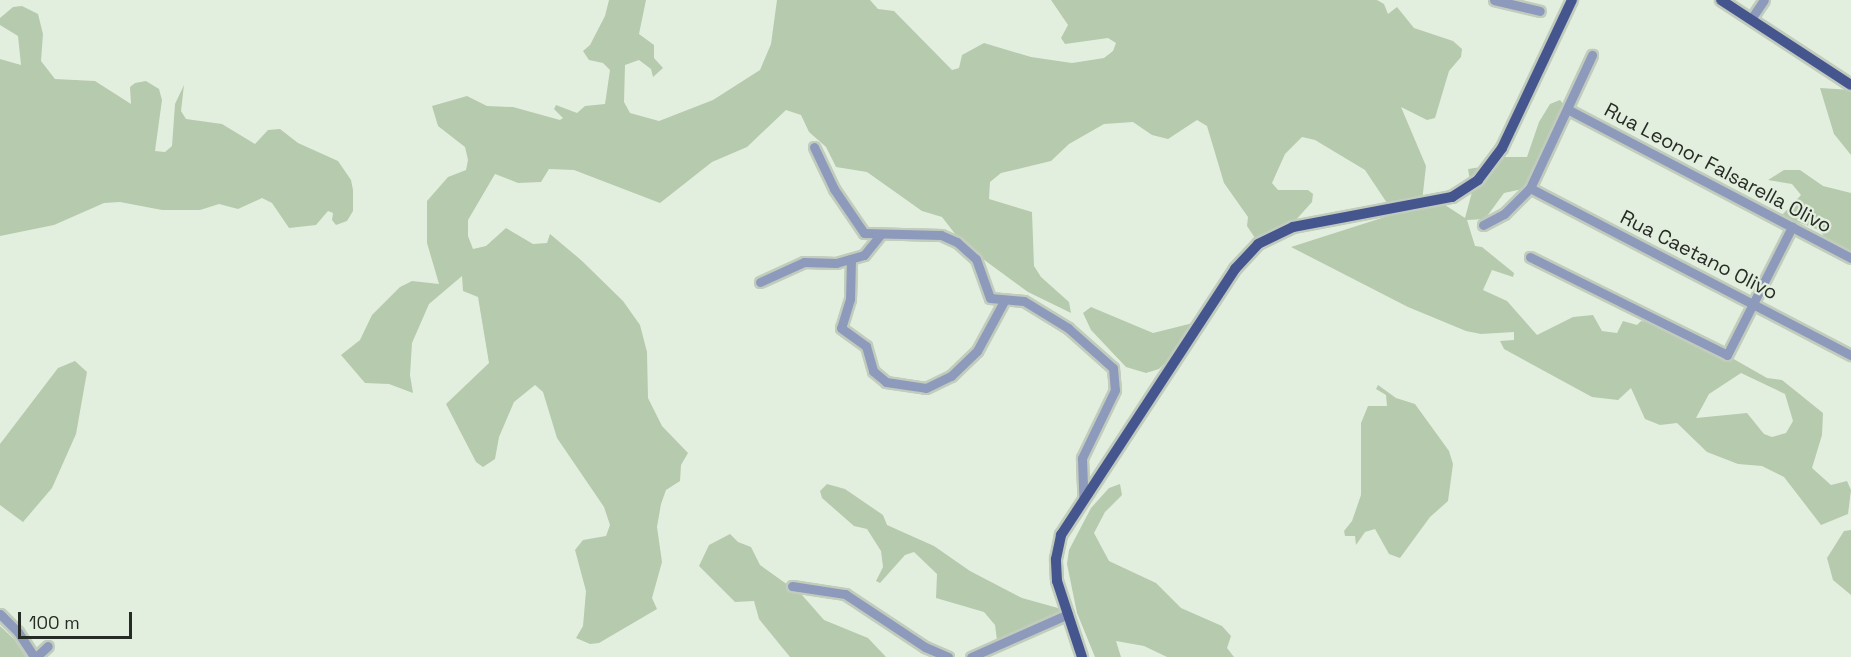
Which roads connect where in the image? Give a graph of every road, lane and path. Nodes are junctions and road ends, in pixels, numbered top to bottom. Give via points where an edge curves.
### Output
1 (1494, 0) edge
2 (1561, 0) edge
3 (1572, 0) edge
4 (1721, 0) edge
5 (1764, 0) edge
6 (1540, 10) dead end
7 (1751, 19) junction
8 (1561, 22) junction
9 (1592, 55) dead end
10 (1851, 85) edge
11 (1569, 110) junction
12 (814, 147) dead end
13 (1530, 188) junction
14 (1483, 225) dead end
15 (1792, 227) junction
16 (881, 234) junction
17 (1530, 257) dead end
18 (1851, 258) edge
19 (850, 259) junction
20 (760, 282) dead end
21 (1004, 301) junction
22 (1754, 303) junction
23 (1851, 355) edge
24 (1083, 496) junction
25 (792, 586) dead end
26 (0, 614) edge
27 (1068, 614) junction
28 (48, 646) dead end
29 (35, 657) edge
30 (948, 657) edge
31 (971, 657) edge
32 (1082, 657) edge

1 - 6 street
2 - 8 main road
3 - 8 main road
4 - 7 main road
5 - 7 street
7 - 10 main road
8 - 24 main road via 1502,148 1472,185 1452,197 1293,227 1265,240 1246,256
9 - 11 street
11 - 13 street
11 - 15 street, Rua Leonor Falsarella Olivo
12 - 16 street via 857,227 864,233
13 - 14 street via 1504,214
13 - 22 street, Rua Caetano Olivo
15 - 18 street, Rua Leonor Falsarella Olivo
15 - 22 street
16 - 19 street via 864,255
16 - 21 street via 941,235 957,242 976,260 988,295
17 - 22 street via 1728,355
19 - 20 street via 836,263 804,262
19 - 21 street via 850,299 841,328 866,346 873,372 886,382 927,388 951,376 977,351
21 - 24 street via 1024,301 1068,328 1094,348 1115,372 1115,390 1082,458
22 - 23 street, Rua Caetano Olivo
24 - 27 main road via 1061,535 1056,559 1057,581
25 - 30 street via 845,594 925,647
26 - 29 street
27 - 31 street
27 - 32 main road
28 - 29 street

